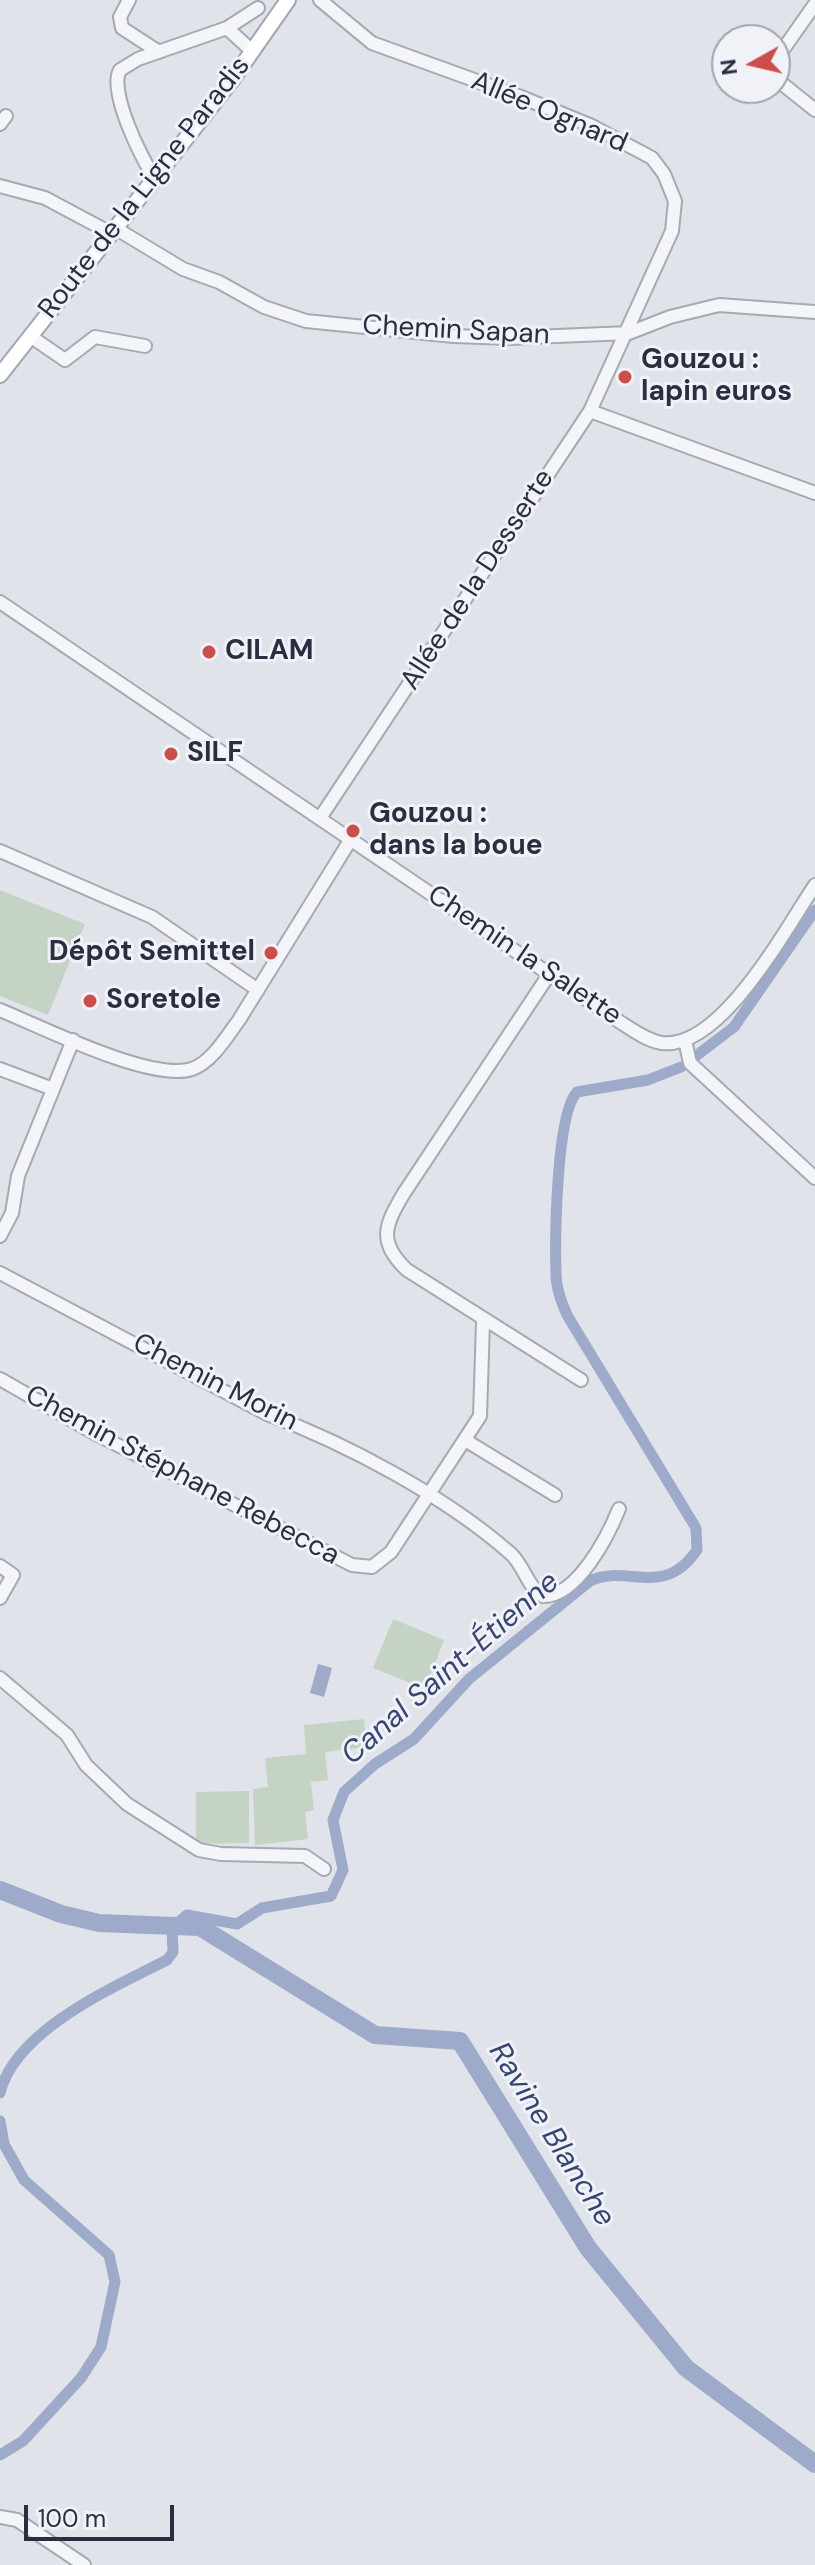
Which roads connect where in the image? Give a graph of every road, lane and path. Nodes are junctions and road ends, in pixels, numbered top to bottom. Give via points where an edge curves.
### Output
1 (129, 0) edge
2 (288, 0) edge
3 (320, 0) edge
4 (815, 4) edge
5 (258, 8) dead end
6 (227, 28) junction
7 (791, 38) edge
8 (252, 51) junction
9 (159, 52) junction
10 (791, 91) edge
11 (815, 110) edge
12 (155, 178) junction
13 (0, 186) edge
14 (113, 231) junction
15 (815, 312) edge
16 (622, 334) junction
17 (30, 336) junction
18 (145, 346) dead end
19 (0, 375) edge
20 (590, 411) junction
21 (815, 493) edge
22 (0, 602) edge
23 (320, 818) junction
24 (351, 839) junction
25 (0, 851) edge
26 (815, 885) edge
27 (550, 973) junction
28 (258, 990) junction
29 (0, 1010) edge
30 (73, 1040) junction
31 (685, 1040) junction
32 (0, 1069) edge
33 (53, 1089) junction
34 (815, 1178) edge
35 (0, 1190) edge
36 (14, 1196) junction
37 (0, 1236) edge
38 (0, 1273) edge
39 (483, 1322) junction
40 (0, 1379) edge
41 (581, 1380) dead end
42 (465, 1440) junction
43 (428, 1495) junction
44 (555, 1495) dead end
45 (619, 1509) dead end
46 (0, 1566) edge
47 (0, 1598) edge
48 (0, 1678) edge
49 (324, 1869) dead end
50 (0, 2517) edge
51 (84, 2565) edge

1 - 9 street via 120,17 122,28
2 - 8 main road, Route de la Ligne Paradis
3 - 16 street, Allée Ognard via 364,39 592,126 659,166 675,201 676,220
4 - 7 street
5 - 6 street
6 - 8 street
6 - 9 street
8 - 12 main road, Route de la Ligne Paradis
9 - 12 street via 120,70 116,86
10 - 11 street
12 - 14 main road, Route de la Ligne Paradis
13 - 14 street, Chemin Sapan via 45,198
14 - 16 street, Chemin Sapan via 264,307 306,321 454,336
14 - 17 main road, Route de la Ligne Paradis
15 - 16 street, Chemin Sapan via 719,305
16 - 20 street, Allée de la Desserte
17 - 18 street via 65,360 97,336
17 - 19 main road, Route de la Ligne Paradis
20 - 21 street
20 - 23 street, Allée de la Desserte
22 - 23 street, Chemin la Salette
23 - 24 street, Chemin la Salette
24 - 27 street, Chemin la Salette
24 - 28 street
25 - 28 street via 152,917
26 - 31 street via 739,995 704,1031
27 - 31 street, Chemin la Salette via 642,1036 661,1043
27 - 39 street via 404,1193 387,1229 393,1257
28 - 30 street via 221,1045 195,1068 170,1072
29 - 30 street
30 - 33 street
31 - 34 street via 690,1063
32 - 33 street
33 - 36 street
35 - 36 street
36 - 37 street
38 - 43 street, Chemin Morin via 267,1414 353,1451
39 - 41 street
39 - 42 street, Chemin Stéphane Rebecca via 482,1408
40 - 43 street, Chemin Stéphane Rebecca via 352,1565 372,1567 383,1560
42 - 43 street, Chemin Stéphane Rebecca
42 - 44 street
43 - 45 street, Chemin Morin via 510,1553 538,1594 548,1597 593,1561
46 - 47 street via 13,1575
48 - 49 street via 67,1735 86,1765 127,1804 199,1850 305,1856
50 - 51 street via 17,2520

